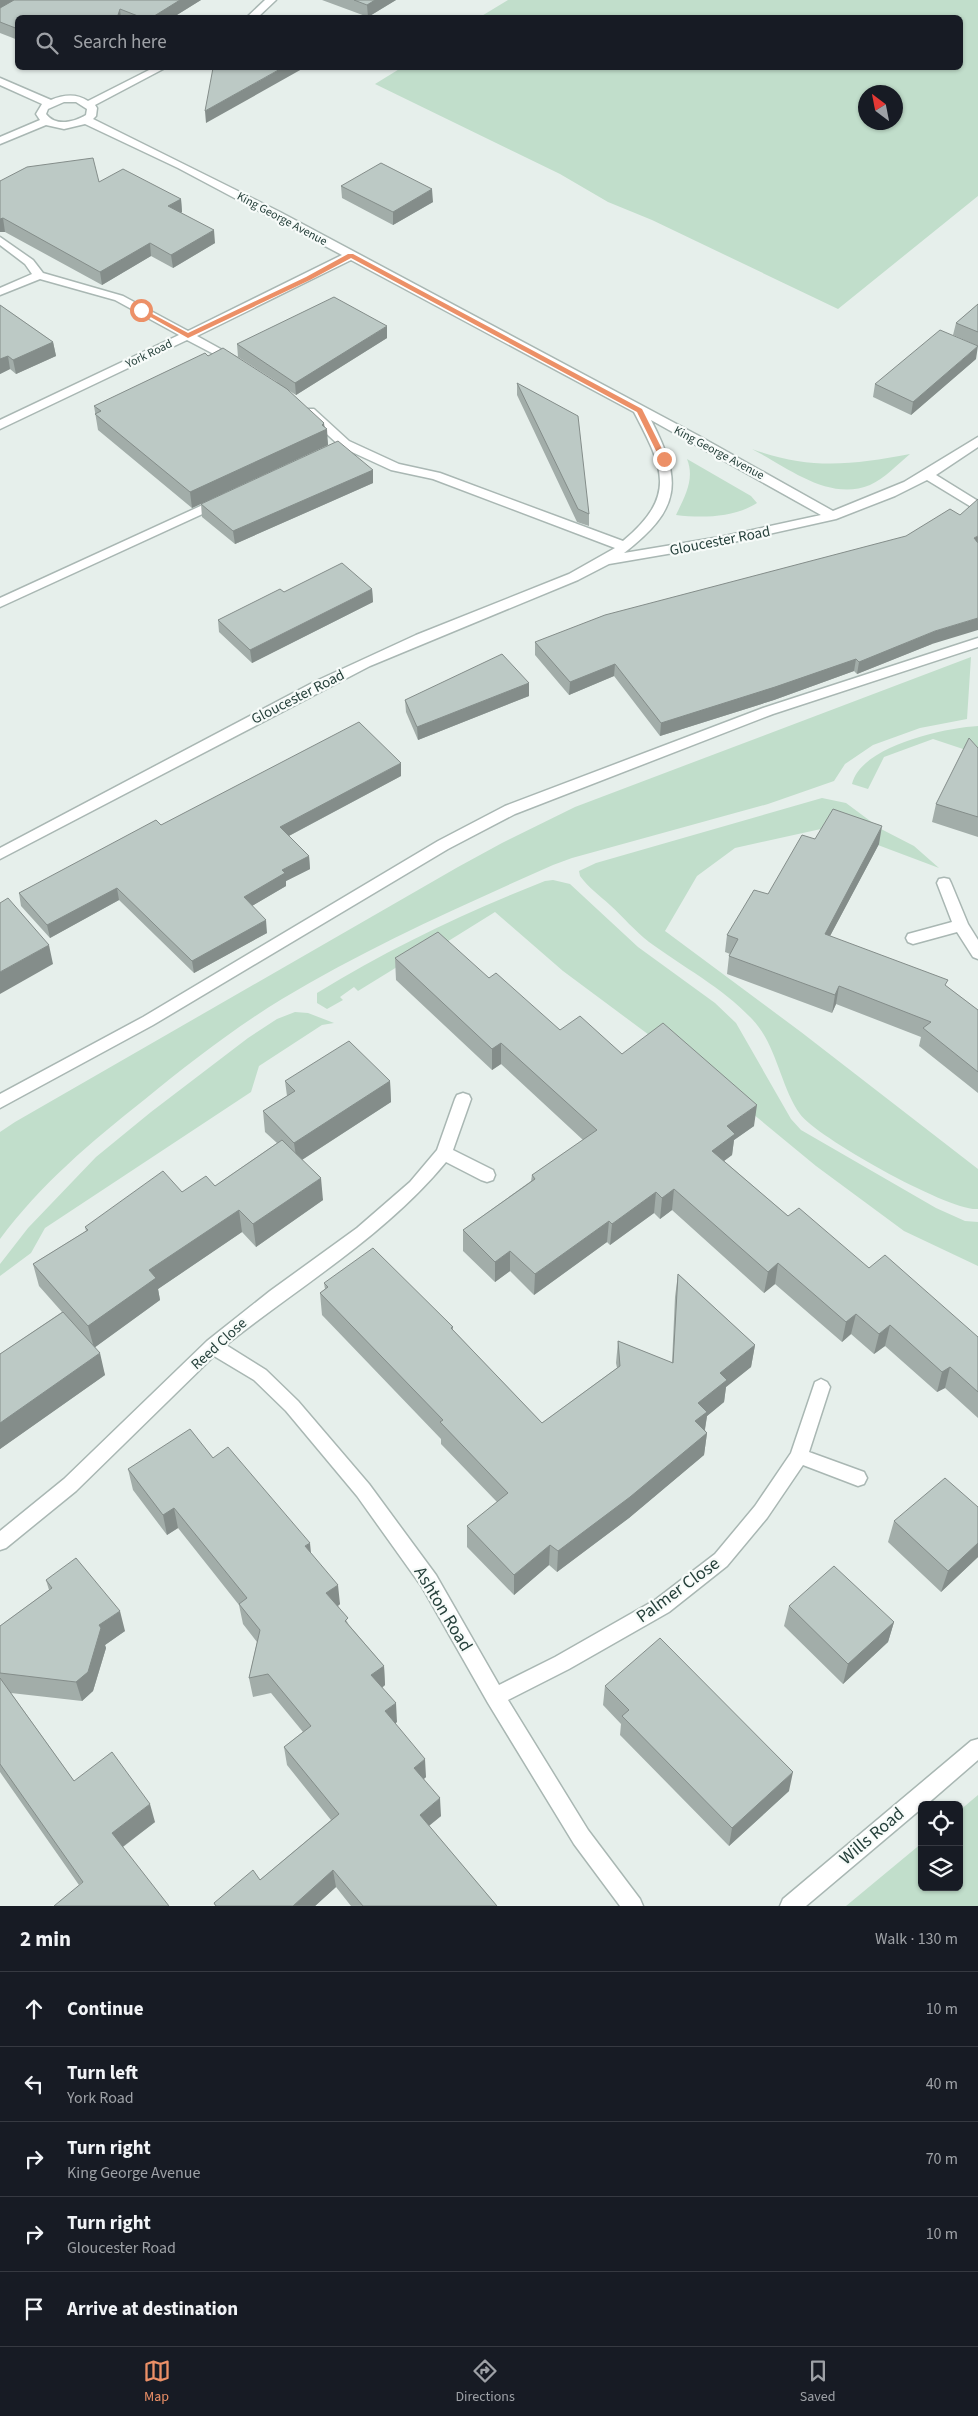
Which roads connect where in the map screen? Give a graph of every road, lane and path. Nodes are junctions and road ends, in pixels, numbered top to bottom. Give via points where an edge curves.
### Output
1 (271, 0) edge
2 (254, 15) edge
3 (156, 70) edge
4 (0, 81) edge
5 (49, 103) junction
6 (89, 104) junction
7 (86, 120) junction
8 (46, 121) junction
9 (0, 142) edge
10 (0, 240) edge
11 (351, 255) junction
12 (39, 275) junction
13 (0, 292) edge
14 (188, 336) junction
15 (243, 366) edge
16 (299, 404) edge
17 (640, 411) junction
18 (0, 425) edge
19 (978, 441) edge
20 (929, 476) junction
21 (229, 497) edge
22 (978, 507) edge
23 (832, 516) junction
24 (623, 546) junction
25 (606, 560) junction
26 (0, 603) edge
27 (978, 642) edge
28 (0, 854) edge
29 (944, 882) dead end
30 (961, 925) junction
31 (913, 938) dead end
32 (978, 953) edge
33 (463, 1099) dead end
34 (0, 1102) edge
35 (444, 1153) junction
36 (487, 1174) dead end
37 (213, 1346) junction
38 (821, 1387) dead end
39 (800, 1456) junction
40 (858, 1478) dead end
41 (0, 1542) edge
42 (495, 1697) junction
43 (978, 1748) edge
44 (633, 1906) edge
45 (790, 1906) edge

1 - 2 street
3 - 6 street
4 - 5 street
5 - 6 street via 71,98
5 - 8 street via 41,114
6 - 7 street via 93,112
7 - 8 street via 62,125
7 - 11 street, King George Avenue via 136,142
8 - 9 street
10 - 12 street via 29,262
11 - 14 street, York Road
11 - 17 street, King George Avenue
12 - 13 street
12 - 14 street via 119,298
14 - 15 street
14 - 18 street, York Road
16 - 24 street via 319,419 340,446 396,467 436,476
17 - 23 street, King George Avenue via 744,464
17 - 24 street, Gloucester Road via 664,459 668,477 666,493 659,511
19 - 20 street
20 - 22 street
20 - 23 street
21 - 26 street
23 - 25 street, Gloucester Road via 676,550
24 - 25 street, Gloucester Road
25 - 28 street, Gloucester Road via 366,663
27 - 34 street via 768,711 510,810 443,845 148,1021
29 - 30 street
30 - 31 street
30 - 32 street
33 - 35 street, Reed Close
35 - 36 street
35 - 37 street, Reed Close via 416,1187 363,1234
37 - 41 street, Reed Close via 70,1485
37 - 42 street, Ashton Road via 260,1375 292,1406 363,1490 429,1580
38 - 39 street, Palmer Close
39 - 40 street
39 - 42 street, Palmer Close via 761,1512 721,1560 662,1606
42 - 44 street, Ashton Road via 581,1837
43 - 45 street, Wills Road

